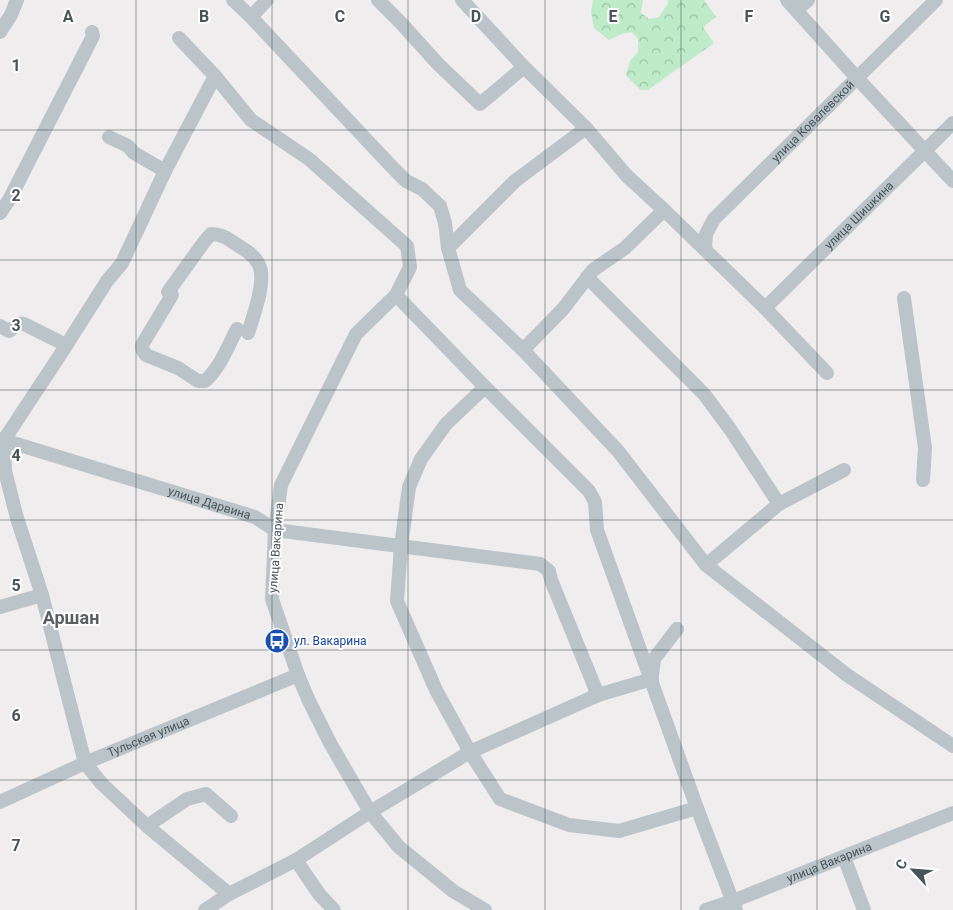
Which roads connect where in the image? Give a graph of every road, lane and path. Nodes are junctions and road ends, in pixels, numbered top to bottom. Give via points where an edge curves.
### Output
1 (17, 0) edge
2 (233, 0) edge
3 (267, 0) edge
4 (378, 0) edge
5 (462, 0) edge
6 (808, 0) edge
7 (936, 0) edge
8 (792, 5) edge
9 (251, 16) junction
10 (0, 32) edge
11 (92, 32) dead end
12 (179, 38) dead end
13 (524, 67) junction
14 (215, 76) junction
15 (857, 78) junction
16 (953, 123) edge
17 (586, 128) junction
18 (109, 137) dead end
19 (924, 152) junction
20 (165, 170) junction
21 (953, 181) edge
22 (664, 210) junction
23 (0, 213) edge
24 (448, 248) junction
25 (705, 249) junction
26 (587, 277) junction
27 (396, 295) junction
28 (904, 298) dead end
29 (765, 308) junction
30 (0, 326) edge
31 (242, 331) joint
32 (66, 345) junction
33 (523, 350) junction
34 (827, 373) dead end
35 (485, 387) junction
36 (2, 439) edge
37 (844, 470) dead end
38 (924, 480) dead end
39 (779, 504) junction
40 (275, 530) junction
41 (401, 546) junction
42 (706, 565) junction
43 (42, 595) junction
44 (0, 607) edge
45 (677, 628) dead end
46 (298, 675) junction
47 (652, 678) junction
48 (598, 695) junction
49 (953, 746) edge
50 (470, 752) junction
51 (85, 763) junction
52 (0, 802) edge
53 (697, 808) junction
54 (370, 812) junction
55 (953, 813) edge
56 (231, 816) dead end
57 (147, 826) junction
58 (844, 856) junction
59 (296, 860) junction
60 (229, 894) junction
61 (735, 906) edge
62 (205, 910) edge
63 (334, 910) edge
64 (484, 910) edge
65 (706, 910) edge
66 (864, 910) edge

1 - 10 street
2 - 9 street
3 - 9 street
4 - 13 street via 480,104
5 - 13 street
6 - 8 street
7 - 15 street, улица Ковалевской
8 - 15 street
9 - 24 street via 393,168 440,206
11 - 23 street via 91,40
12 - 14 street, улица Вакарина
13 - 17 street
14 - 20 street
14 - 27 street, улица Вакарина via 251,120 309,159 407,246 410,267
15 - 19 street
15 - 25 street, улица Ковалевской via 714,219 706,234
16 - 19 street, улица Шишкина
17 - 22 street via 627,176
17 - 24 street via 515,181
18 - 20 street
19 - 21 street
19 - 29 street, улица Шишкина
20 - 32 street via 122,263
22 - 25 street
22 - 26 street via 625,248
24 - 33 street via 460,290
25 - 29 street
26 - 33 street via 563,309
26 - 39 street via 704,394
27 - 35 street
27 - 40 street, улица Вакарина via 356,334 280,485
28 - 38 street via 926,448
29 - 34 street
30 - 32 street via 9,331 17,324 24,324
31 - 31 street via 205,381 198,381 178,368 146,355 142,349 170,293 211,234 221,234 250,253 259,264 262,274 258,301
32 - 36 street
33 - 42 street via 618,450
35 - 41 street via 446,424 421,459 409,487
35 - 47 street via 589,491 595,502 597,530
36 - 40 street, улица Дарвина via 255,517
36 - 43 street via 12,499
37 - 39 street
39 - 42 street
40 - 41 street, улица Дарвина
40 - 46 street, улица Вакарина via 272,599
41 - 48 street, улица Дарвина via 540,564 548,571
41 - 50 street via 397,601 436,690
42 - 49 street via 846,676
43 - 44 street
43 - 51 street
45 - 47 street via 654,659
46 - 51 street, Тульская улица
46 - 54 street, улица Вакарина via 330,743
47 - 48 street
47 - 53 street
48 - 50 street
50 - 53 street via 500,799 569,825 620,831
50 - 54 street
51 - 52 street, Тульская улица
51 - 57 street via 102,784
53 - 61 street
54 - 59 street
54 - 64 street, улица Вакарина via 399,848 453,891
55 - 58 street, улица Вакарина
56 - 57 street via 206,794 187,799
57 - 60 street
58 - 61 street, улица Вакарина
58 - 66 street
59 - 60 street
59 - 63 street
60 - 62 street
61 - 65 street, улица Вакарина

